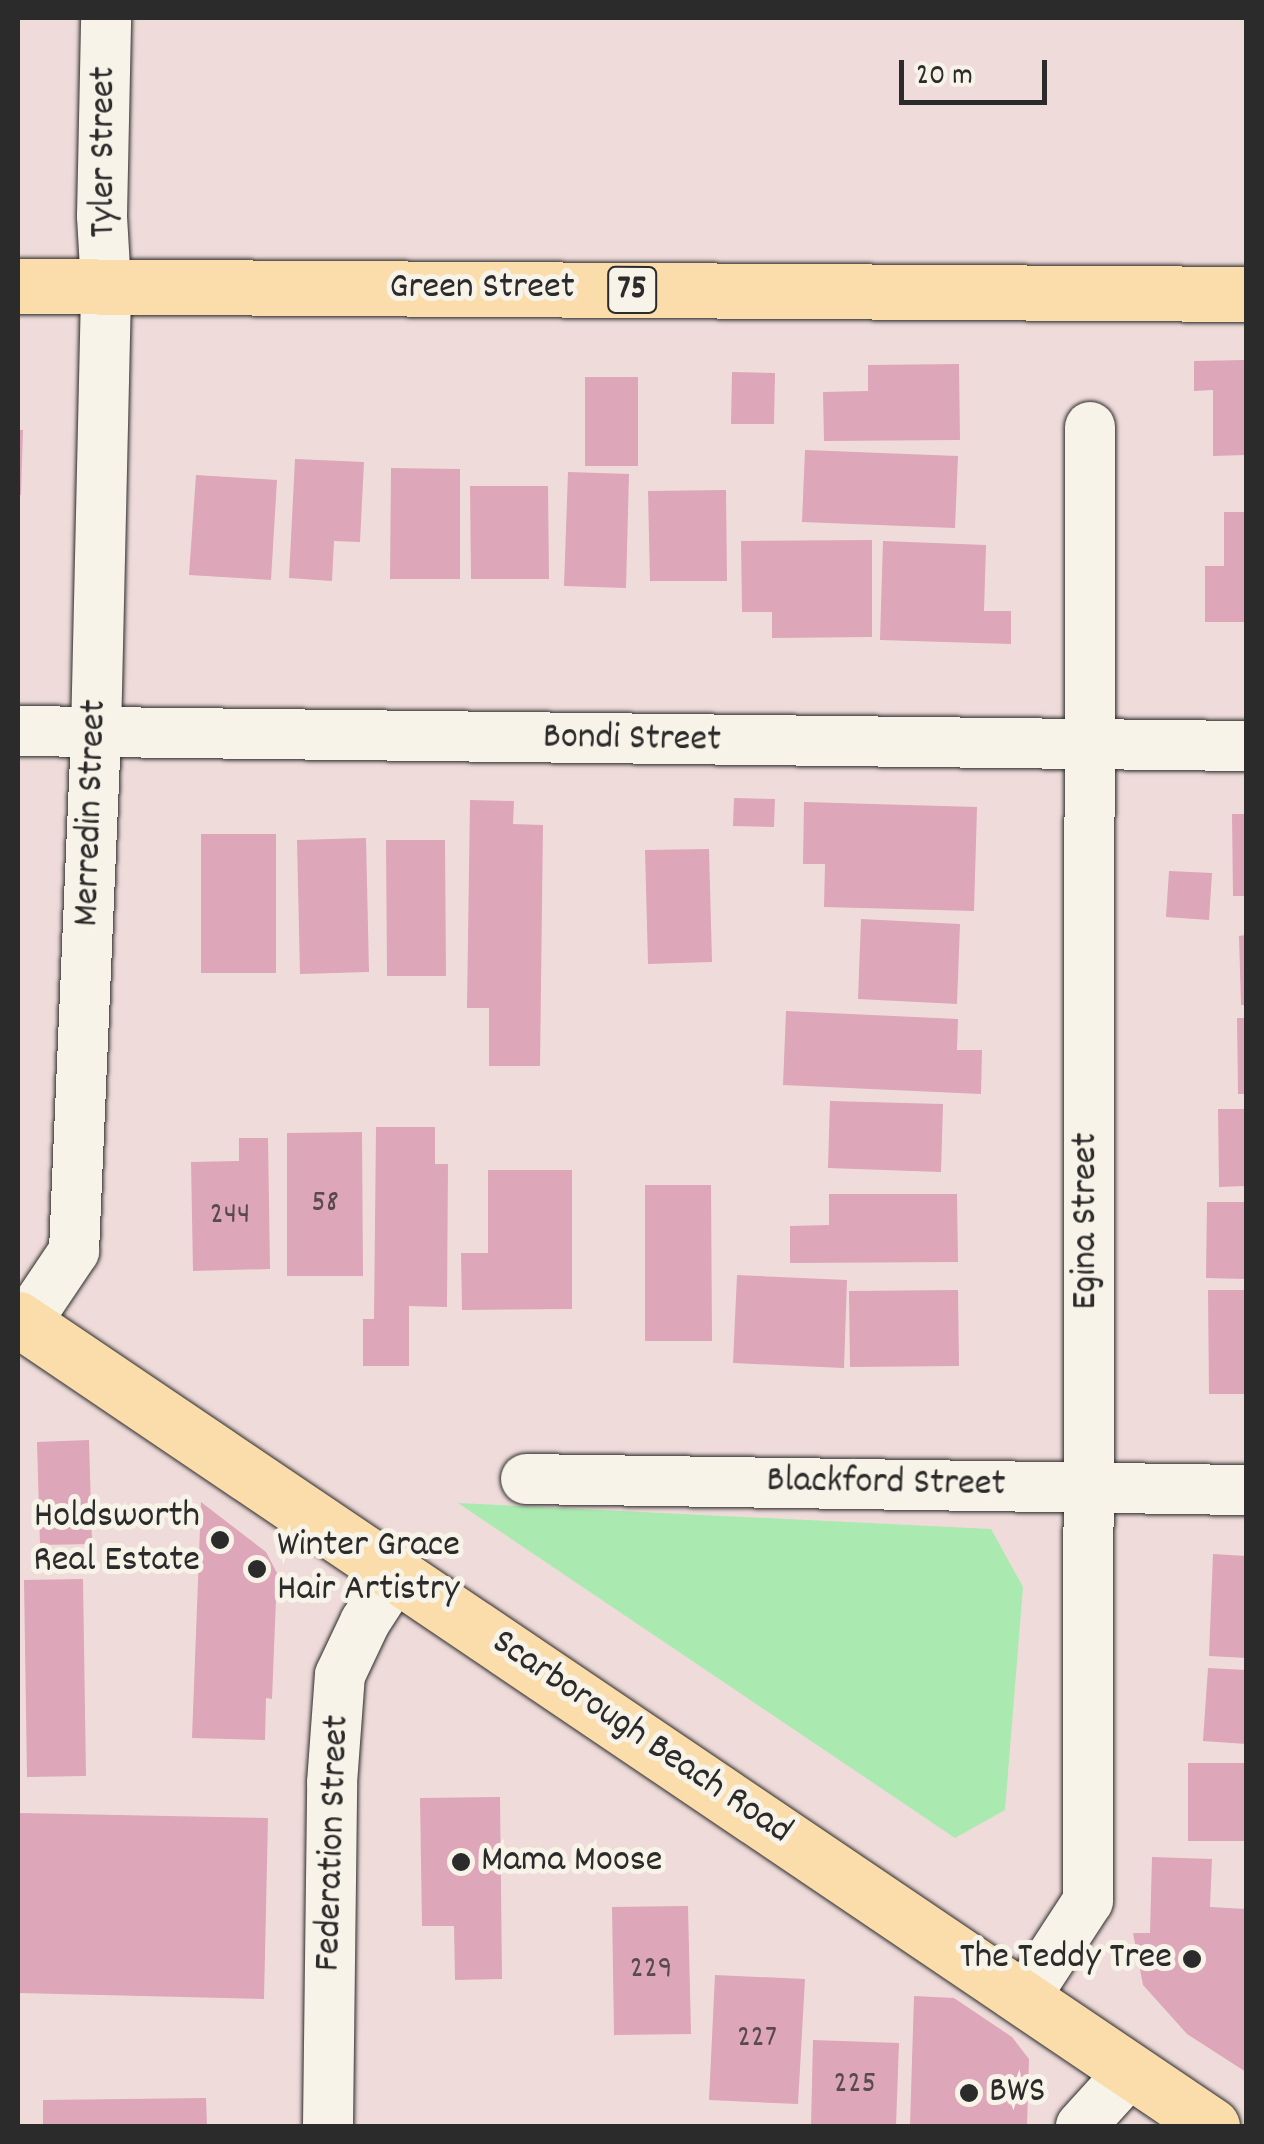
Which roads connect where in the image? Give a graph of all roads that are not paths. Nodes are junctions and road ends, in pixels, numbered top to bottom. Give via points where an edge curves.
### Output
1 (106, 18) edge
2 (18, 286) edge
3 (106, 286) junction
4 (1246, 294) edge
5 (1090, 427) dead end
6 (18, 731) edge
7 (96, 734) junction
8 (1088, 744) junction
9 (1246, 746) edge
10 (21, 1321) edge
11 (526, 1479) dead end
12 (1086, 1488) junction
13 (1246, 1490) edge
14 (396, 1574) junction
15 (1026, 1996) junction
16 (1130, 2072) junction
17 (328, 2126) edge
18 (1081, 2126) edge
19 (1212, 2126) edge

1 - 3 street, Tyler Street
2 - 3 main road, Green Street / 75
3 - 4 main road, Green Street / 75
3 - 7 street, Merredin Street
5 - 8 street, Egina Street
6 - 7 street, Bondi Street
7 - 8 street, Bondi Street
7 - 10 street, Merredin Street via 74,1251
8 - 9 street, Bondi Street
8 - 12 street, Egina Street
10 - 14 main road, Scarborough Beach Road
11 - 12 street, Blackford Street
12 - 13 street, Blackford Street
12 - 15 street, Egina Street via 1088,1901
14 - 15 main road, Scarborough Beach Road
14 - 17 street, Federation Street via 340,1675 332,1783
15 - 16 main road, Scarborough Beach Road
16 - 18 street
16 - 19 main road, Scarborough Beach Road

